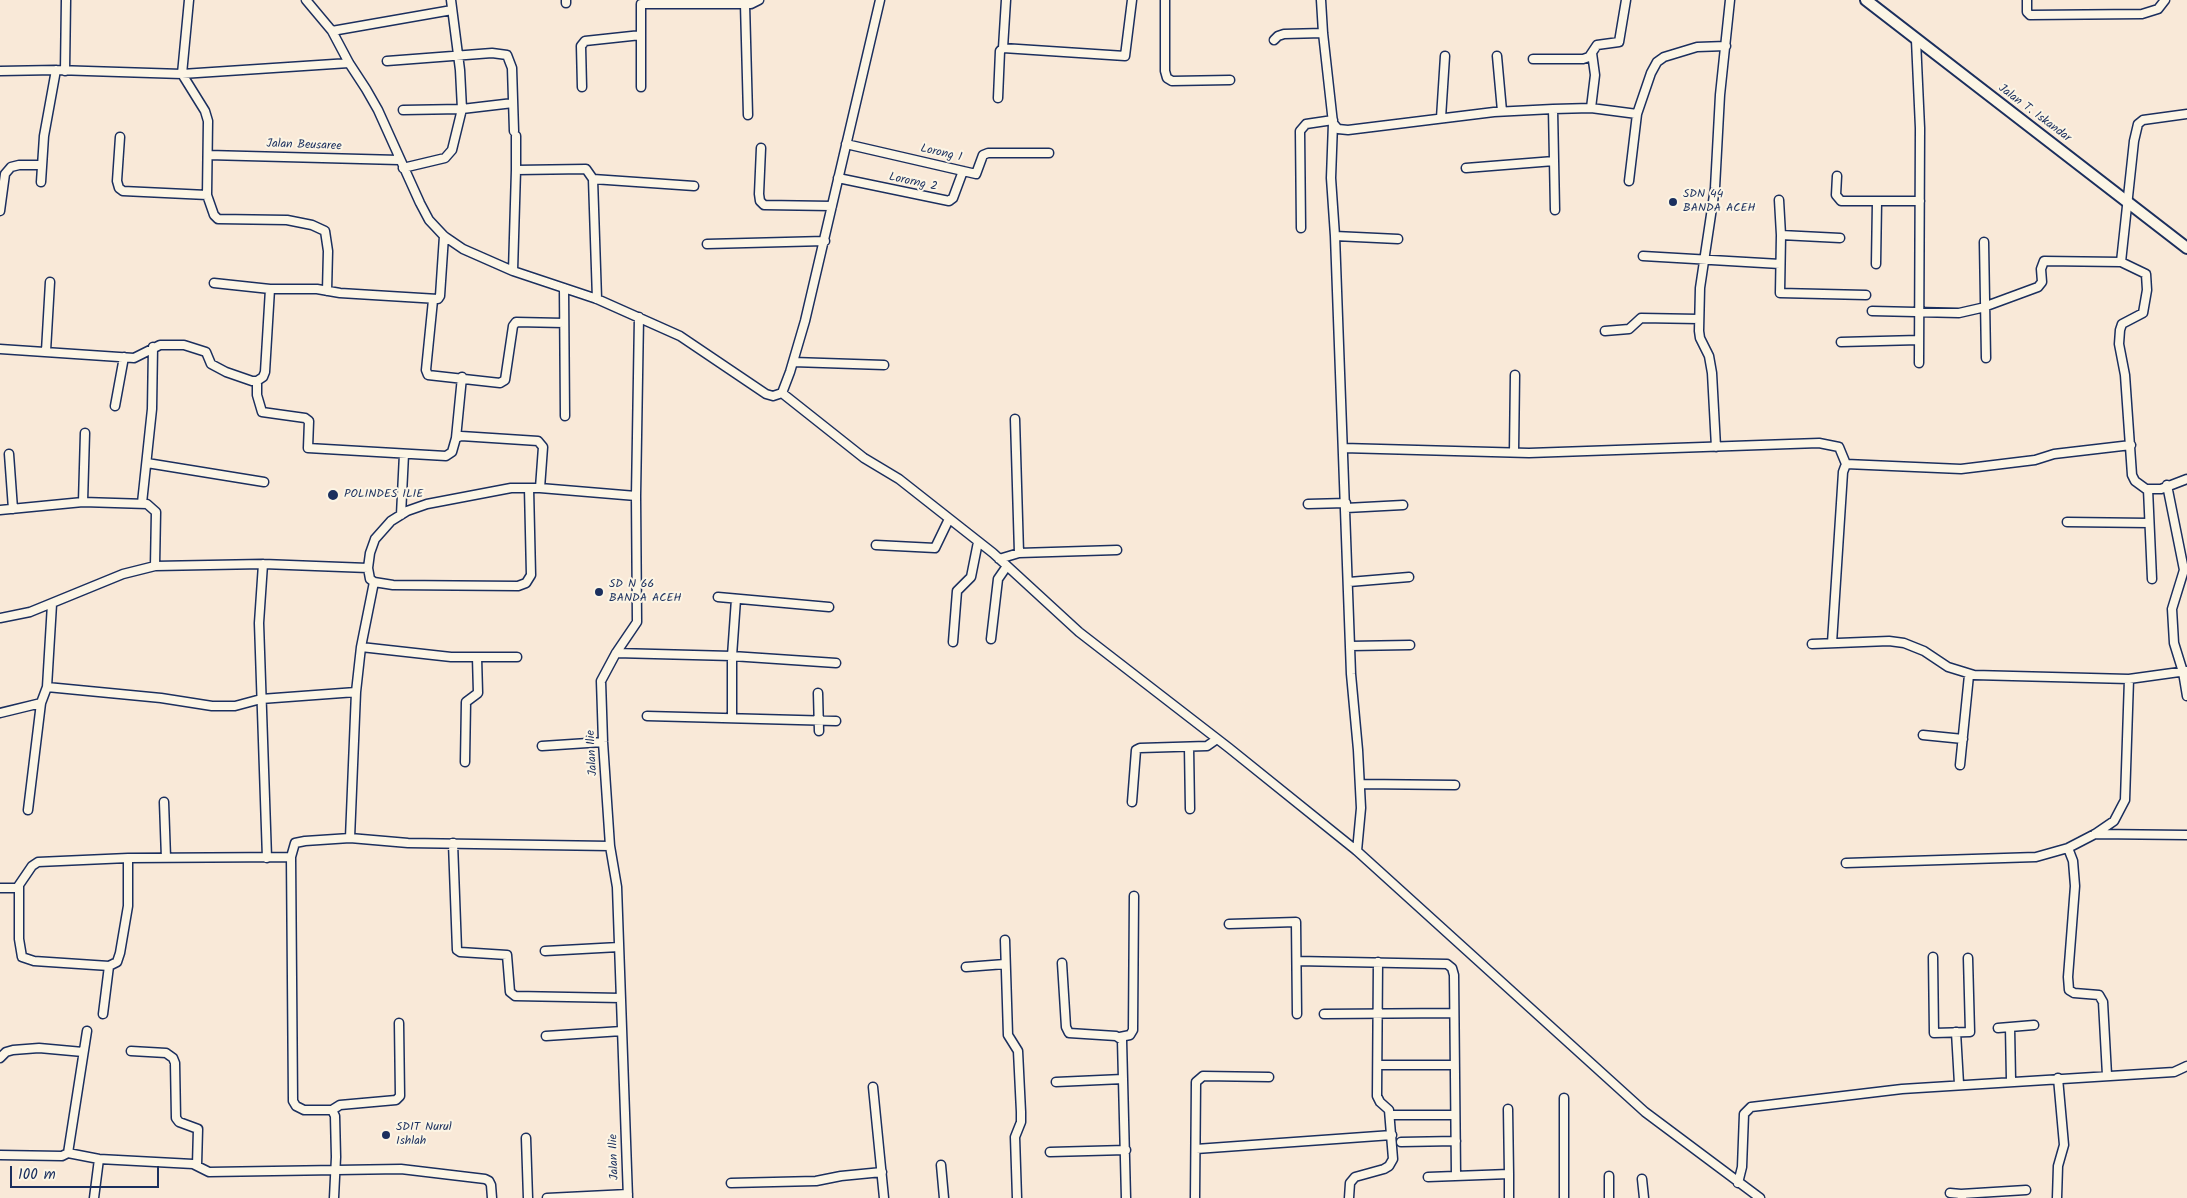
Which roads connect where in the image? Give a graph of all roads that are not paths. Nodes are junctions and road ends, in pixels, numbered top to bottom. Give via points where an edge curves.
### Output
1 (66, 0) edge
2 (189, 0) edge
3 (306, 0) edge
4 (450, 0) edge
5 (759, 0) edge
6 (880, 0) edge
7 (1006, 0) edge
8 (1132, 0) edge
9 (1165, 0) edge
10 (1322, 0) edge
11 (1626, 0) edge
12 (1730, 0) edge
13 (1866, 0) edge
14 (2027, 0) edge
15 (2165, 0) edge
16 (744, 4) junction
17 (452, 10) junction
18 (332, 31) junction
19 (1323, 33) junction
20 (641, 35) junction
21 (1274, 40) dead end
22 (1916, 40) junction
23 (1726, 46) junction
24 (1003, 48) junction
25 (1592, 53) junction
26 (1445, 56) dead end
27 (1497, 56) dead end
28 (459, 57) junction
29 (1533, 59) dead end
30 (388, 61) dead end
31 (349, 63) junction
32 (56, 70) junction
33 (0, 71) edge
34 (65, 71) junction
35 (182, 74) junction
36 (1230, 80) dead end
37 (582, 87) dead end
38 (641, 87) dead end
39 (998, 98) dead end
40 (513, 103) junction
41 (1553, 108) junction
42 (1591, 108) junction
43 (462, 109) junction
44 (403, 110) dead end
45 (1502, 111) junction
46 (1636, 114) junction
47 (2187, 114) edge
48 (748, 115) dead end
49 (1441, 118) junction
50 (1333, 121) junction
51 (120, 137) dead end
52 (846, 144) junction
53 (761, 148) dead end
54 (1049, 153) dead end
55 (208, 155) junction
56 (1554, 161) junction
57 (401, 164) junction
58 (42, 165) junction
59 (1466, 168) dead end
60 (516, 170) junction
61 (963, 171) junction
62 (1837, 176) dead end
63 (593, 178) junction
64 (838, 178) junction
65 (1629, 181) dead end
66 (41, 182) dead end
67 (694, 186) dead end
68 (207, 194) junction
69 (1779, 200) dead end
70 (1920, 201) junction
71 (1877, 202) junction
72 (2127, 202) junction
73 (832, 206) junction
74 (1555, 210) dead end
75 (0, 211) edge
76 (1301, 228) dead end
77 (1781, 235) junction
78 (444, 236) junction
79 (1335, 236) junction
80 (1840, 238) dead end
81 (1398, 239) dead end
82 (825, 241) junction
83 (1984, 242) dead end
84 (707, 244) dead end
85 (2187, 248) edge
86 (1643, 256) dead end
87 (1704, 259) junction
88 (2121, 262) junction
89 (1780, 264) junction
90 (1876, 264) dead end
91 (513, 271) junction
92 (50, 282) dead end
93 (214, 282) dead end
94 (564, 288) junction
95 (270, 289) junction
96 (327, 291) junction
97 (1866, 295) dead end
98 (597, 299) junction
99 (434, 300) junction
100 (1986, 306) junction
101 (1872, 311) dead end
102 (1919, 313) junction
103 (639, 316) junction
104 (1699, 319) junction
105 (564, 323) junction
106 (1605, 331) dead end
107 (1918, 340) junction
108 (1841, 342) dead end
109 (154, 347) junction
110 (0, 349) edge
111 (46, 350) junction
112 (124, 357) junction
113 (1986, 358) dead end
114 (793, 362) junction
115 (1919, 363) dead end
116 (884, 365) dead end
117 (1515, 376) dead end
118 (462, 377) junction
119 (257, 380) junction
120 (782, 393) junction
121 (115, 406) dead end
122 (565, 416) dead end
123 (1015, 419) dead end
124 (84, 433) dead end
125 (456, 438) junction
126 (2131, 445) junction
127 (1716, 447) junction
128 (1344, 448) junction
129 (1514, 452) junction
130 (9, 454) dead end
131 (404, 454) junction
132 (147, 463) junction
133 (1846, 464) junction
134 (2187, 479) edge
135 (264, 482) dead end
136 (2167, 485) junction
137 (529, 488) junction
138 (540, 488) junction
139 (2148, 489) junction
140 (636, 496) junction
141 (83, 502) junction
142 (142, 503) junction
143 (1308, 504) dead end
144 (1402, 504) dead end
145 (1346, 506) junction
146 (13, 509) junction
147 (0, 510) edge
148 (401, 515) junction
149 (949, 519) junction
150 (2067, 522) dead end
151 (2149, 523) junction
152 (978, 542) junction
153 (876, 545) dead end
154 (1117, 550) dead end
155 (1018, 553) junction
156 (998, 559) junction
157 (264, 564) junction
158 (155, 566) junction
159 (1007, 566) junction
160 (368, 568) junction
161 (1410, 577) dead end
162 (2152, 580) dead end
163 (374, 582) junction
164 (1349, 582) junction
165 (718, 597) dead end
166 (736, 599) junction
167 (52, 604) junction
168 (829, 606) dead end
169 (0, 618) edge
170 (991, 639) dead end
171 (953, 642) dead end
172 (1832, 643) junction
173 (1812, 644) dead end
174 (1410, 645) dead end
175 (1350, 646) junction
176 (361, 647) junction
177 (616, 653) junction
178 (732, 656) junction
179 (477, 657) junction
180 (517, 657) dead end
181 (836, 663) dead end
182 (2185, 672) edge
183 (1974, 675) junction
184 (2129, 679) junction
185 (47, 687) junction
186 (356, 692) junction
187 (818, 693) dead end
188 (2187, 696) edge
189 (261, 699) junction
190 (41, 703) junction
191 (0, 713) edge
192 (647, 716) dead end
193 (732, 718) junction
194 (818, 720) junction
195 (836, 721) dead end
196 (819, 731) dead end
197 (1923, 735) dead end
198 (1963, 738) junction
199 (1217, 739) junction
200 (603, 742) junction
201 (542, 746) dead end
202 (1189, 747) junction
203 (465, 762) dead end
204 (1960, 765) dead end
205 (1360, 784) junction
206 (1455, 785) dead end
207 (164, 802) dead end
208 (1132, 802) dead end
209 (1190, 808) dead end
210 (28, 810) dead end
211 (2095, 834) junction
212 (2187, 835) edge
213 (350, 838) junction
214 (453, 843) junction
215 (610, 846) junction
216 (2068, 848) junction
217 (1357, 851) junction
218 (291, 857) junction
219 (128, 858) junction
220 (166, 858) junction
221 (267, 858) junction
222 (1846, 864) dead end
223 (19, 886) junction
224 (0, 888) edge
225 (1134, 896) dead end
226 (1229, 924) dead end
227 (1005, 940) dead end
228 (619, 947) junction
229 (545, 952) dead end
230 (1933, 957) dead end
231 (1968, 958) dead end
232 (1297, 961) junction
233 (1378, 962) junction
234 (1062, 963) dead end
235 (1006, 964) junction
236 (109, 966) junction
237 (966, 967) dead end
238 (621, 998) junction
239 (1378, 1013) junction
240 (1454, 1013) junction
241 (103, 1014) dead end
242 (1297, 1014) dead end
243 (1324, 1014) dead end
244 (399, 1023) dead end
245 (2034, 1025) dead end
246 (2010, 1027) junction
247 (1998, 1028) dead end
248 (622, 1030) junction
249 (87, 1031) dead end
250 (1956, 1032) junction
251 (546, 1036) dead end
252 (1120, 1037) junction
253 (131, 1051) dead end
254 (83, 1052) junction
255 (0, 1058) edge
256 (1454, 1064) junction
257 (1378, 1065) junction
258 (2187, 1066) edge
259 (2107, 1075) junction
260 (1269, 1077) dead end
261 (2058, 1078) junction
262 (1123, 1079) junction
263 (2011, 1080) junction
264 (1056, 1082) dead end
265 (1959, 1084) junction
266 (873, 1088) dead end
267 (1564, 1098) dead end
268 (1508, 1109) dead end
269 (332, 1110) junction
270 (1390, 1115) junction
271 (1455, 1115) junction
272 (1392, 1135) junction
273 (526, 1138) dead end
274 (1456, 1141) junction
275 (1401, 1142) dead end
276 (1196, 1149) junction
277 (1126, 1150) junction
278 (1050, 1152) dead end
279 (68, 1154) junction
280 (0, 1155) edge
281 (99, 1159) junction
282 (197, 1165) junction
283 (941, 1165) dead end
284 (335, 1170) junction
285 (882, 1172) junction
286 (1509, 1174) junction
287 (1456, 1175) junction
288 (1609, 1176) dead end
289 (1428, 1177) dead end
290 (1642, 1179) dead end
291 (731, 1183) dead end
292 (1738, 1183) junction
293 (2026, 1190) dead end
294 (1950, 1193) dead end
295 (628, 1196) edge
296 (1962, 1196) edge
297 (94, 1198) edge
298 (334, 1198) edge
299 (492, 1198) edge
300 (528, 1198) edge
301 (547, 1198) edge
302 (884, 1198) edge
303 (944, 1198) edge
304 (1017, 1198) edge
305 (1126, 1198) edge
306 (1195, 1198) edge
307 (1349, 1198) edge
308 (1509, 1198) edge
309 (1564, 1198) edge
310 (1609, 1198) edge
311 (1644, 1198) edge
312 (1760, 1198) edge
313 (2057, 1198) edge

1 - 34 street
2 - 35 street
3 - 18 street
4 - 17 street
5 - 16 street
6 - 52 street
7 - 24 street
8 - 24 street via 1125,56
9 - 36 street via 1167,78 1172,81
10 - 19 street
11 - 25 street via 1619,42 1597,45
12 - 23 street
13 - 22 street, Jalan T. Iskandar
14 - 15 street via 2030,15 2142,14 2158,8
16 - 20 street via 642,4
16 - 48 street
17 - 18 street
17 - 28 street
18 - 31 street
19 - 21 street via 1284,34
19 - 50 street
20 - 37 street via 585,41 581,46
20 - 38 street
22 - 70 street
22 - 72 street, Jalan T. Iskandar
23 - 46 street via 1697,47 1657,62
23 - 87 street via 1715,188
24 - 39 street via 1000,51
25 - 29 street via 1583,59
25 - 42 street via 1595,74
26 - 49 street
27 - 45 street
28 - 30 street
28 - 40 street via 492,53 507,55 512,68
28 - 43 street
31 - 35 street
31 - 57 street via 378,110
32 - 33 street
32 - 34 street
32 - 58 street
34 - 35 street
35 - 55 street via 205,110
40 - 43 street
40 - 60 street
41 - 42 street
41 - 45 street
41 - 56 street
42 - 46 street
43 - 44 street
43 - 57 street, Jalan Beusaree via 450,155
45 - 49 street
46 - 65 street
47 - 72 street via 2143,120 2138,124
49 - 50 street via 1348,130 1338,128
50 - 76 street via 1306,124 1300,131
50 - 79 street via 1331,178
51 - 68 street via 117,181 123,191
52 - 61 street, Lorong 1
52 - 64 street
53 - 73 street via 759,194 764,205
54 - 61 street, Lorong 1 via 988,153 976,174
55 - 57 street, Jalan Beusaree
55 - 68 street
56 - 59 street
56 - 74 street
57 - 78 street via 429,220
58 - 66 street
58 - 75 street via 11,167 5,174
60 - 63 street via 586,169
60 - 91 street
61 - 64 street, Lororng 2 via 949,202
62 - 71 street via 1838,199
63 - 67 street
63 - 98 street
64 - 73 street
68 - 96 street via 218,219 287,220 325,230
69 - 77 street
70 - 71 street
70 - 102 street
71 - 90 street
72 - 85 street, Jalan T. Iskandar
72 - 88 street
73 - 82 street
77 - 80 street
77 - 89 street
78 - 91 street via 463,249
78 - 99 street via 440,296
79 - 81 street
79 - 128 street
82 - 84 street
82 - 114 street
83 - 100 street
86 - 87 street
87 - 89 street
87 - 104 street
88 - 100 street via 2044,261 2042,282 2038,287
88 - 126 street via 2146,274 2143,312 2122,324 2120,330
89 - 97 street via 1780,293
91 - 94 street
92 - 111 street
93 - 95 street
94 - 98 street
94 - 105 street
95 - 96 street
95 - 119 street via 265,372
96 - 99 street
98 - 103 street
99 - 118 street via 426,370 428,375
100 - 102 street via 1959,313
100 - 113 street
101 - 102 street
102 - 107 street
103 - 120 street via 680,336 766,394
103 - 140 street, Jalan Ilie
104 - 106 street via 1641,318 1629,329
104 - 127 street via 1700,338 1709,356 1712,374
105 - 118 street via 516,322 505,380 500,383
105 - 122 street
107 - 108 street
107 - 115 street
109 - 112 street via 138,356
109 - 119 street via 196,347 206,352 211,364 252,381
109 - 132 street
110 - 111 street
111 - 112 street
112 - 121 street
114 - 116 street
114 - 120 street
117 - 129 street
118 - 125 street
119 - 131 street via 262,412 305,418 309,422 308,448
120 - 149 street via 856,452 899,479
123 - 155 street
124 - 141 street
125 - 131 street via 450,455
125 - 138 street via 541,442
126 - 133 street via 1961,469
126 - 139 street via 2132,476
127 - 129 street
127 - 133 street via 1829,444 1839,447
128 - 129 street
128 - 145 street
130 - 146 street
131 - 148 street
132 - 135 street
132 - 142 street
133 - 172 street
134 - 136 street
136 - 139 street via 2161,489
136 - 182 street via 2184,570 2172,610 2174,643
137 - 138 street
137 - 148 street via 498,490 427,504
137 - 163 street via 531,576 526,583 518,586
138 - 140 street
139 - 151 street
140 - 177 street, Jalan Ilie via 637,622
141 - 142 street
141 - 146 street
142 - 158 street via 152,506 156,512
143 - 145 street
144 - 145 street
145 - 164 street
146 - 147 street
148 - 160 street via 375,539
149 - 152 street
149 - 153 street via 935,548
150 - 151 street
151 - 162 street
152 - 156 street
152 - 171 street via 971,577 957,591
154 - 155 street
155 - 156 street
156 - 159 street
157 - 158 street
157 - 160 street
157 - 189 street via 260,623
158 - 167 street via 123,574
159 - 170 street via 998,579
159 - 199 street via 1079,632
160 - 163 street
161 - 164 street
163 - 176 street
164 - 175 street
165 - 166 street
166 - 168 street
166 - 178 street
167 - 169 street
167 - 185 street
172 - 173 street
172 - 183 street via 1904,643 1924,651 1948,667
174 - 175 street
175 - 205 street
176 - 179 street
176 - 186 street
177 - 178 street
177 - 200 street, Jalan Ilie via 601,682
178 - 181 street
178 - 193 street
179 - 180 street
179 - 203 street via 478,693 466,702
182 - 184 street
182 - 188 street
183 - 184 street
183 - 198 street via 1969,674
184 - 211 street via 2125,800 2114,821
185 - 189 street via 212,706 235,706
185 - 190 street
186 - 189 street
186 - 213 street
187 - 194 street
189 - 221 street
190 - 191 street
190 - 210 street
192 - 193 street
193 - 194 street
194 - 195 street
194 - 196 street
197 - 198 street
198 - 204 street
199 - 202 street via 1207,746
199 - 217 street
200 - 201 street
200 - 215 street, Jalan Ilie
202 - 208 street via 1136,750
202 - 209 street
205 - 206 street
205 - 217 street
207 - 220 street
211 - 212 street
211 - 216 street
213 - 214 street
213 - 218 street via 295,843
214 - 215 street
214 - 238 street via 457,950 507,955 510,992 515,996
215 - 228 street, Jalan Ilie via 617,887
216 - 222 street via 2036,857
216 - 259 street via 2073,861 2075,886 2069,990 2099,995 2103,1002
217 - 292 street via 1645,1112
218 - 221 street
218 - 269 street via 292,1101 304,1110
219 - 220 street
219 - 223 street via 38,862
219 - 236 street via 128,906 120,953 117,962
220 - 221 street
223 - 224 street
223 - 236 street via 22,957 34,961
225 - 252 street via 1133,1030 1130,1035
226 - 232 street via 1296,922
227 - 235 street
228 - 229 street
228 - 238 street, Jalan Ilie
230 - 250 street via 1934,1033
231 - 250 street via 1970,1032
232 - 233 street
232 - 242 street
233 - 239 street
233 - 240 street via 1447,964 1454,975
234 - 252 street via 1069,1033
235 - 237 street
235 - 304 street via 1008,1035 1018,1051 1021,1112 1015,1137
236 - 241 street
238 - 248 street, Jalan Ilie
239 - 240 street
239 - 243 street
239 - 257 street
240 - 256 street
244 - 269 street via 400,1096 396,1100 340,1105
245 - 246 street
246 - 247 street
246 - 263 street
248 - 251 street
248 - 295 street, Jalan Ilie
249 - 254 street
250 - 265 street
252 - 262 street
253 - 282 street via 166,1054 173,1058 176,1118 198,1129
254 - 255 street via 39,1048 13,1050
254 - 279 street
256 - 257 street
256 - 271 street
257 - 270 street via 1377,1096
258 - 259 street via 2174,1072
259 - 261 street
260 - 276 street via 1200,1077 1195,1084
261 - 263 street
261 - 313 street via 2064,1145 2058,1166
262 - 264 street
262 - 277 street
263 - 265 street
265 - 292 street via 1751,1107 1744,1114 1742,1167
266 - 285 street
267 - 309 street
268 - 286 street
269 - 284 street
270 - 271 street
270 - 272 street
271 - 274 street
272 - 276 street
272 - 307 street via 1394,1150 1390,1166 1355,1177 1350,1183
273 - 300 street
274 - 275 street
274 - 287 street
276 - 306 street
277 - 278 street
277 - 305 street
279 - 280 street
279 - 281 street
281 - 282 street
281 - 297 street
282 - 284 street via 209,1172
283 - 303 street
284 - 298 street
284 - 299 street via 401,1170 485,1179 491,1185
285 - 291 street via 816,1181
285 - 302 street
286 - 287 street
286 - 308 street
287 - 289 street
288 - 310 street
290 - 311 street
292 - 312 street
293 - 296 street
294 - 296 street
295 - 301 street

